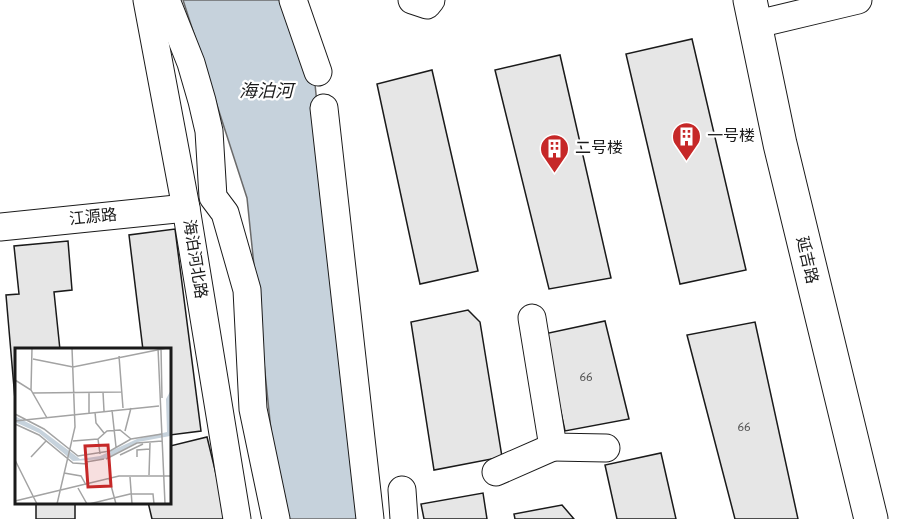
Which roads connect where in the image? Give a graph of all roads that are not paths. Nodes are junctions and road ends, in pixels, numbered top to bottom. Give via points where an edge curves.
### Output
1 (147, 0) edge
2 (166, 0) edge
3 (293, 0) edge
4 (412, 0) edge
5 (431, 0) edge
6 (858, 0) edge
7 (754, 12) edge
8 (318, 72) dead end
9 (324, 108) dead end
10 (186, 208) junction
11 (0, 227) edge
12 (532, 318) dead end
13 (553, 447) junction
14 (606, 448) dead end
15 (496, 471) dead end
16 (402, 490) dead end
17 (237, 519) edge
18 (276, 519) edge
19 (370, 519) edge
20 (404, 519) edge
21 (871, 519) edge

1 - 10 street, 海泊河北路
2 - 18 street via 202,101 209,131 213,197 225,213 247,290 253,409
3 - 8 street
4 - 5 street via 427,5
6 - 7 street
7 - 21 main road, 延吉路 via 783,155
9 - 19 street
10 - 11 street, 江源路
10 - 17 street, 海泊河北路
12 - 13 street
13 - 14 street
13 - 15 street
16 - 20 street

